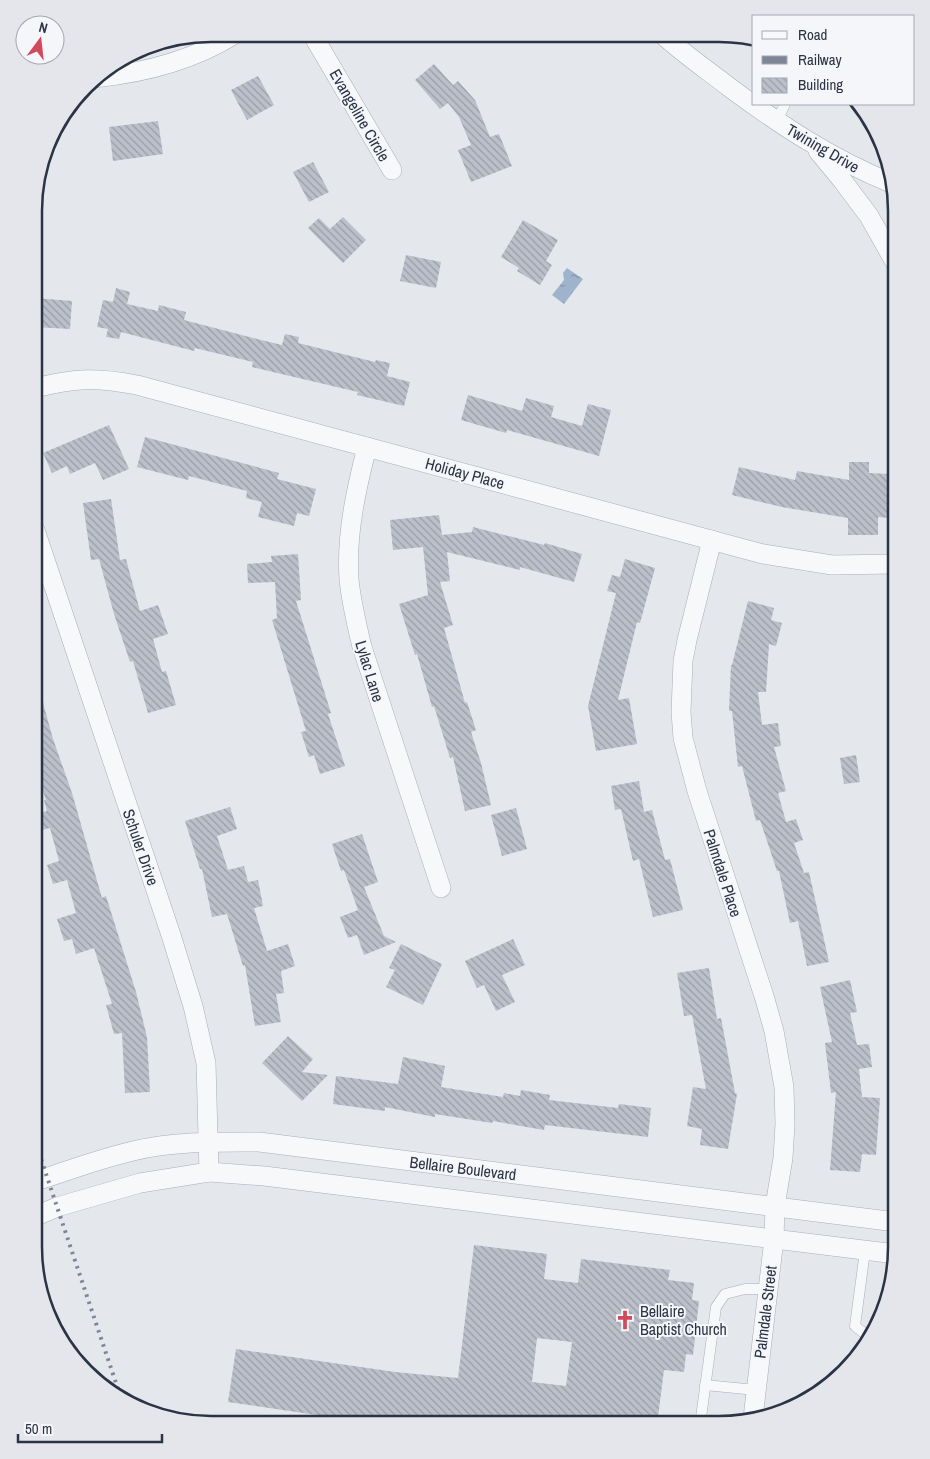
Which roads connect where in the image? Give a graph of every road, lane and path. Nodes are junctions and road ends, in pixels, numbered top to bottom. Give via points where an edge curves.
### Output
1 (220, 42) edge
2 (317, 42) edge
3 (670, 42) edge
4 (111, 76) edge
5 (752, 103) edge
6 (755, 105) edge
7 (785, 105) edge
8 (777, 121) junction
9 (812, 144) junction
10 (392, 170) dead end
11 (884, 180) edge
12 (888, 250) edge
13 (42, 386) edge
14 (367, 447) junction
15 (712, 540) junction
16 (42, 551) edge
17 (888, 564) edge
18 (441, 888) dead end
19 (209, 1141) junction
20 (380, 1157) junction
21 (209, 1172) junction
22 (496, 1172) junction
23 (42, 1179) edge
24 (375, 1189) junction
25 (491, 1204) junction
26 (775, 1206) junction
27 (42, 1214) edge
28 (887, 1221) edge
29 (774, 1239) junction
30 (865, 1251) junction
31 (887, 1253) edge
32 (768, 1288) junction
33 (864, 1333) edge
34 (705, 1385) junction
35 (756, 1390) junction
36 (754, 1413) edge
37 (701, 1416) edge

1 - 4 street via 172,63
2 - 10 street, Evangeline Circle
3 - 5 street, Twining Drive
6 - 8 street, Twining Drive
7 - 8 lane
8 - 9 street, Twining Drive
9 - 11 street, Twining Drive
9 - 12 street via 869,216
13 - 14 street, Holiday Place via 87,379 137,385
14 - 15 street, Holiday Place
14 - 18 street, Lylac Lane via 348,554 354,608 362,647
15 - 17 street, Holiday Place via 763,554 806,561
15 - 26 street, Palmdale Place via 686,640 681,704 683,738 774,1031 784,1087 785,1124
16 - 19 street, Schuler Drive via 192,1006 206,1063
19 - 20 street, Bellaire Boulevard via 259,1142
19 - 21 street, Schuler Drive
19 - 23 street, Bellaire Boulevard via 133,1151
20 - 22 street, Bellaire Boulevard
20 - 24 street
21 - 24 street, Bellaire Boulevard
21 - 27 street, Bellaire Boulevard via 140,1182
22 - 25 street
22 - 26 street, Bellaire Boulevard
24 - 25 street, Bellaire Boulevard
25 - 29 street, Bellaire Boulevard
26 - 28 street, Bellaire Boulevard
26 - 29 street, Palmdale Street
29 - 30 street, Bellaire Boulevard
29 - 32 street, Palmdale Street
30 - 31 street, Bellaire Boulevard
30 - 33 lane via 855,1326
32 - 34 lane via 725,1294 716,1307
32 - 35 street, Palmdale Street
34 - 35 lane
34 - 37 lane
35 - 36 street, Palmdale Street

